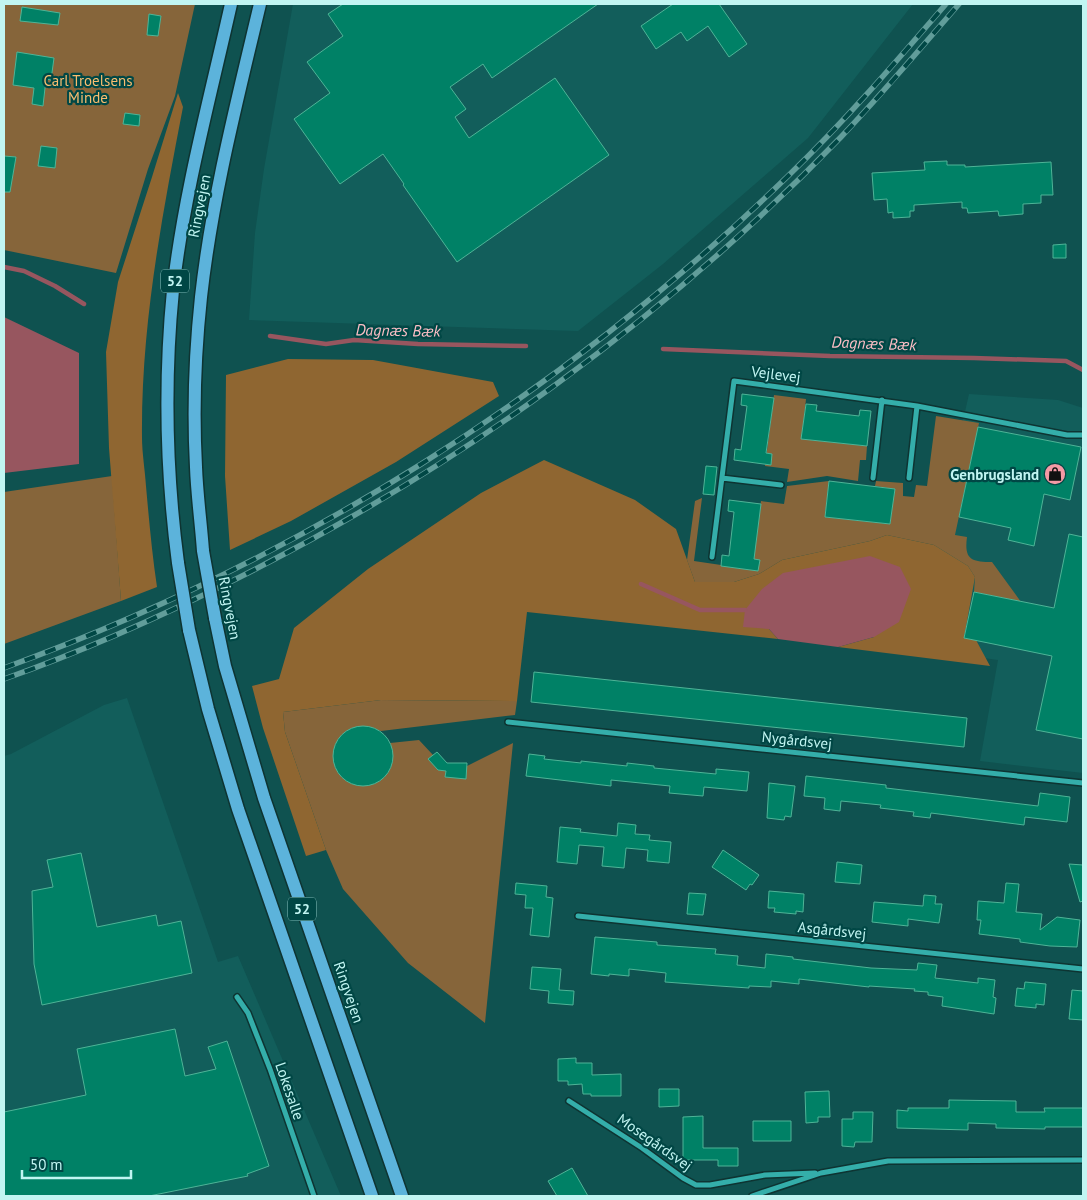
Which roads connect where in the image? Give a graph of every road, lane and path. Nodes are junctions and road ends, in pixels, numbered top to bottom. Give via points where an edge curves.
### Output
1 (231, 4) edge
2 (260, 4) edge
3 (882, 400) junction
4 (917, 406) junction
5 (1083, 435) edge
6 (722, 478) junction
7 (873, 478) dead end
8 (909, 478) dead end
9 (781, 485) dead end
10 (712, 557) dead end
11 (508, 722) dead end
12 (1083, 783) edge
13 (578, 916) dead end
14 (1083, 969) edge
15 (237, 997) dead end
16 (569, 1101) dead end
17 (1083, 1160) edge
18 (821, 1173) junction
19 (314, 1196) edge
20 (372, 1196) edge
21 (402, 1196) edge
22 (752, 1196) edge

1 - 20 main road, Ringvejen / 52, bridge via 196,160 172,305 167,414 170,489 178,563 189,630 208,709 238,809
2 - 21 main road, Ringvejen / 52, bridge via 227,145 201,297 195,397 196,468 203,550 225,666 264,798
3 - 4 street, Vejlevej
3 - 6 street, Vejlevej via 734,381
3 - 7 street
4 - 5 street, Vejlevej via 1067,435
4 - 8 street
6 - 9 street
6 - 10 street, Vejlevej
11 - 12 street, Nygårdsvej
13 - 14 street, Asgårdsvej
15 - 19 street, Lokesalle via 248,1013 270,1069
16 - 18 street, Mosegårdsvej via 696,1185 766,1174
17 - 18 street, Mosegårdsvej via 888,1161
18 - 22 street, Mosegårdsvej

